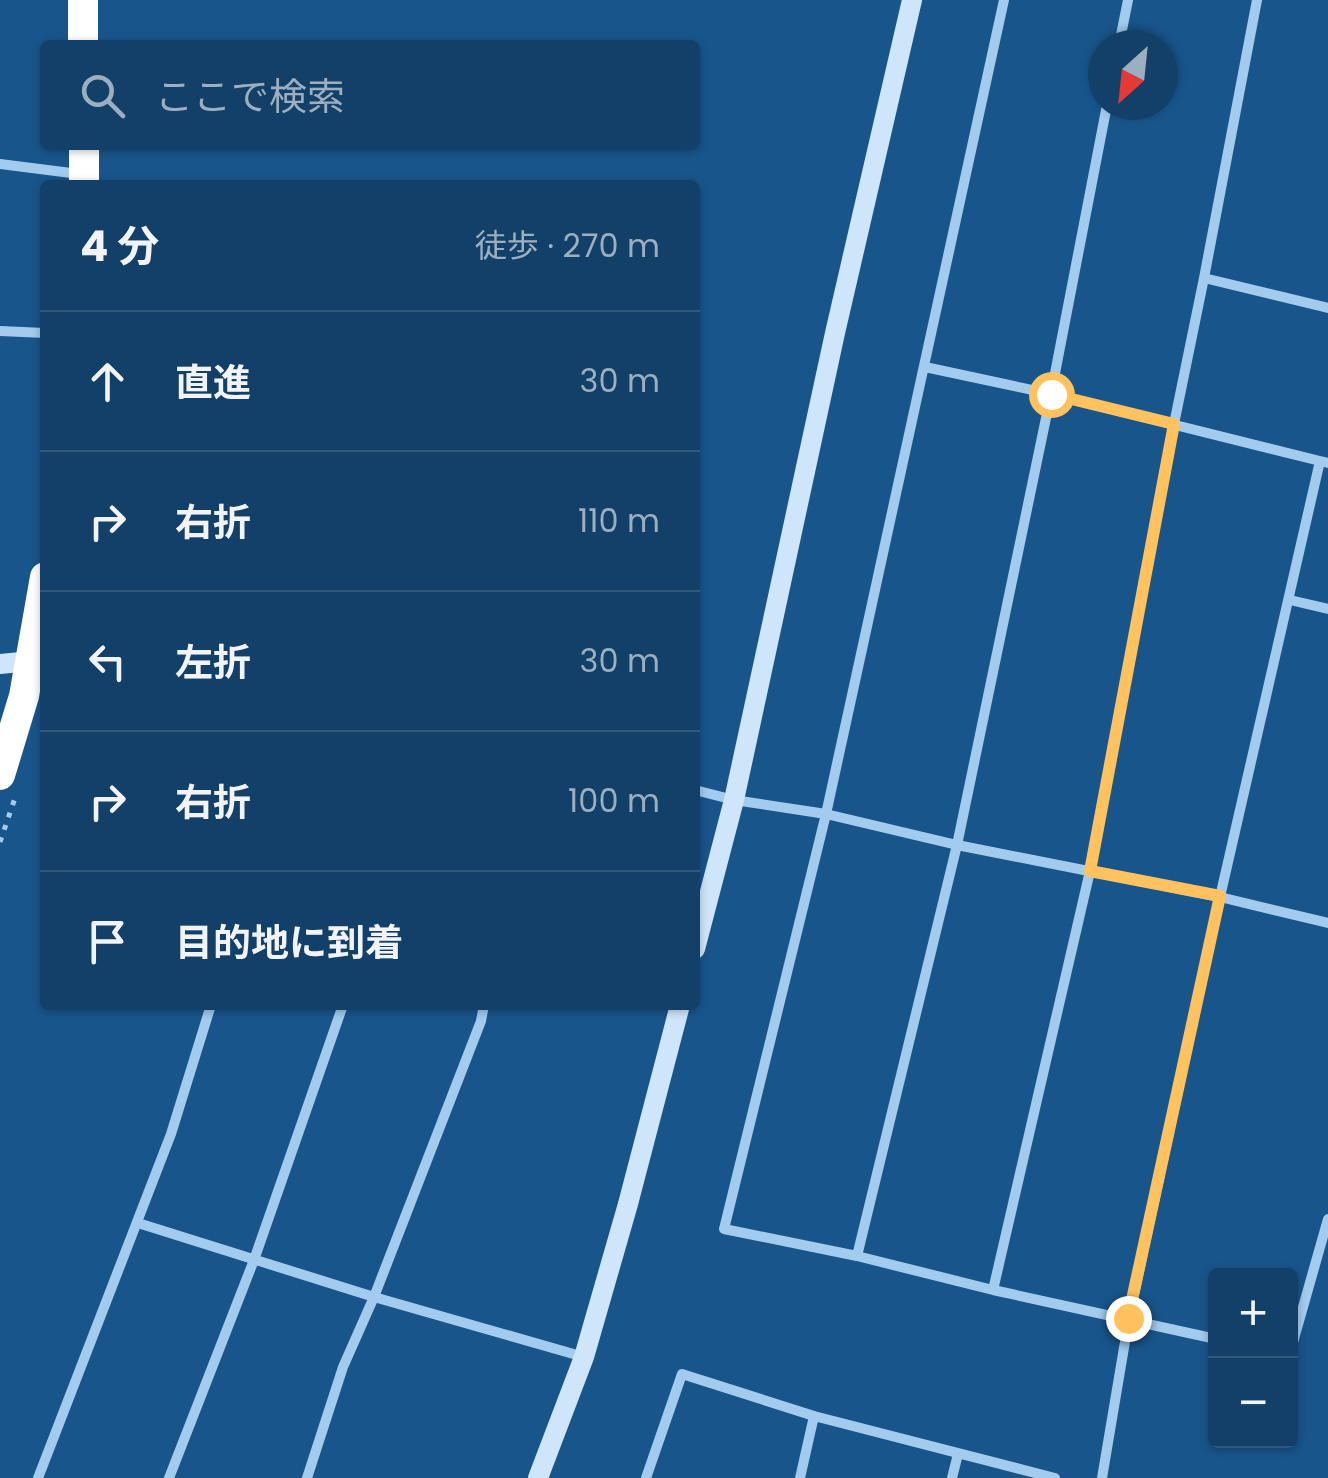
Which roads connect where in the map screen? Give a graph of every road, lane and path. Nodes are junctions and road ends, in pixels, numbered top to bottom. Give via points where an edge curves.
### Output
1 (83, 0) edge
2 (912, 0) edge
3 (1004, 0) edge
4 (1128, 0) edge
5 (1258, 0) edge
6 (1122, 30) edge
7 (83, 40) edge
8 (1105, 120) edge
9 (0, 164) edge
10 (84, 168) edge
11 (1204, 278) junction
12 (1328, 308) edge
13 (0, 331) edge
14 (40, 334) edge
15 (925, 367) junction
16 (1051, 394) junction
17 (1174, 424) junction
18 (1324, 462) edge
19 (1290, 600) junction
20 (1328, 608) edge
21 (38, 661) edge
22 (0, 664) edge
23 (0, 775) edge
24 (700, 791) edge
25 (734, 800) junction
26 (826, 814) junction
27 (957, 845) junction
28 (1090, 871) junction
29 (1220, 896) junction
30 (1328, 923) edge
31 (700, 929) edge
32 (209, 1010) edge
33 (341, 1010) edge
34 (483, 1010) edge
35 (679, 1010) edge
36 (1328, 1219) edge
37 (138, 1223) junction
38 (857, 1256) junction
39 (254, 1260) junction
40 (994, 1290) junction
41 (374, 1297) junction
42 (1128, 1318) junction
43 (1298, 1325) edge
44 (1208, 1336) edge
45 (584, 1357) junction
46 (814, 1416) junction
47 (958, 1454) junction
48 (38, 1478) edge
49 (169, 1478) edge
50 (307, 1478) edge
51 (538, 1478) edge
52 (646, 1478) edge
53 (800, 1478) edge
54 (952, 1478) edge
55 (1055, 1478) edge
56 (1102, 1478) edge

1 - 7 highway
2 - 25 street
3 - 15 street
4 - 6 street
5 - 11 street
8 - 16 street
9 - 10 street
11 - 12 street
11 - 17 street
13 - 14 street
15 - 16 street
15 - 26 street
16 - 17 street
16 - 27 street
17 - 18 street
17 - 28 street
18 - 19 street
19 - 20 street
19 - 29 street
21 - 22 street
21 - 23 highway
24 - 25 street
25 - 26 street
25 - 31 street
26 - 27 street
26 - 38 street via 724,1229
27 - 28 street
27 - 38 street
28 - 29 street
28 - 40 street
29 - 30 street
29 - 42 street
32 - 37 street
33 - 39 street
34 - 41 street
35 - 45 street
36 - 43 street
37 - 39 street
37 - 48 street
38 - 40 street
39 - 41 street
39 - 49 street
40 - 42 street
41 - 45 street
41 - 50 street
42 - 44 street
42 - 56 street
45 - 51 street
46 - 47 street
46 - 52 street via 682,1374
46 - 53 street
47 - 54 street
47 - 55 street

